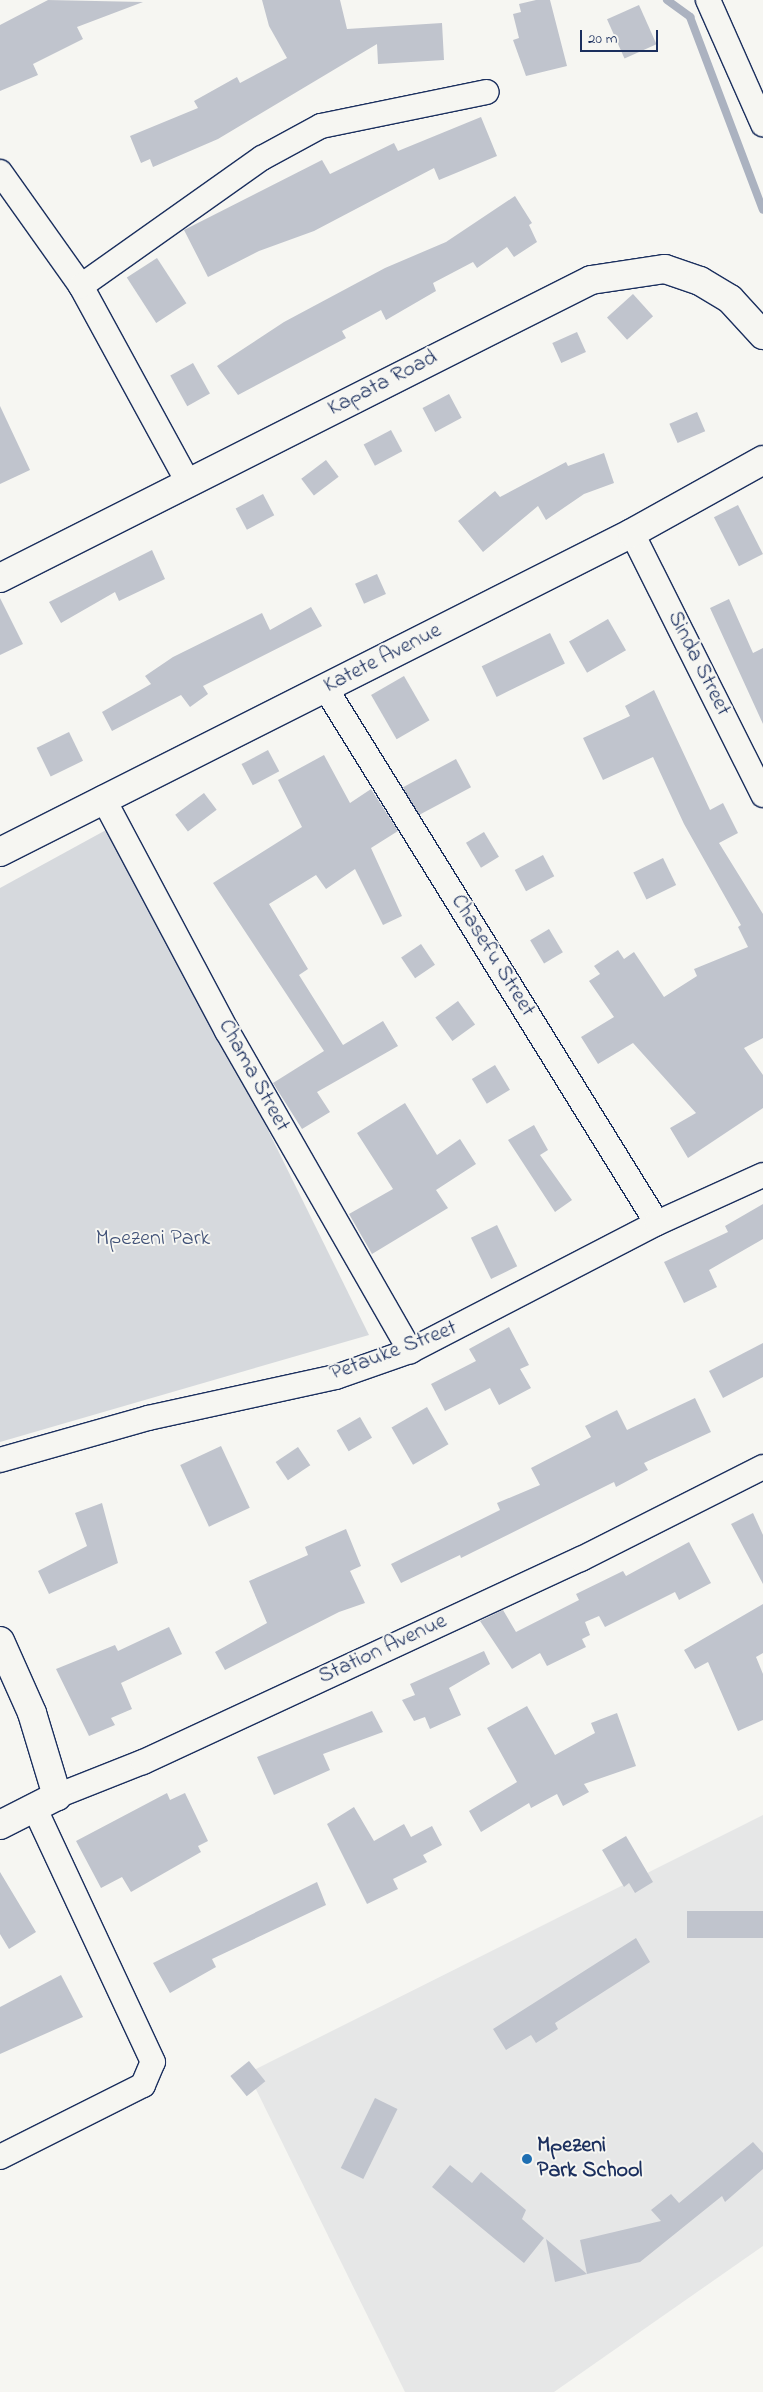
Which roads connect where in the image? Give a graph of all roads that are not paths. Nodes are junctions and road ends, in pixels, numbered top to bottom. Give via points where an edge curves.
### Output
1 (708, 0) edge
2 (487, 92) dead end
3 (763, 124) edge
4 (0, 172) edge
5 (81, 286) junction
6 (763, 335) edge
7 (763, 460) edge
8 (188, 482) junction
9 (632, 533) junction
10 (0, 578) edge
11 (326, 689) junction
12 (763, 795) edge
13 (103, 798) junction
14 (0, 852) edge
15 (763, 1175) edge
16 (658, 1223) junction
17 (410, 1351) junction
18 (0, 1460) edge
19 (763, 1467) edge
20 (0, 1641) edge
21 (46, 1802) junction
22 (0, 1825) edge
23 (0, 2157) edge

1 - 3 street
2 - 5 street via 322,126 262,158
4 - 5 street
5 - 8 street
6 - 8 street, Kapata Road via 730,299 700,281 665,269 591,280
7 - 9 street, Katete Avenue
8 - 10 street, Kapata Road
9 - 11 street, Katete Avenue
9 - 12 street, Sinda Street
11 - 13 street, Katete Avenue
11 - 16 street, Chasefu Street
13 - 14 street, Katete Avenue
13 - 17 street, Chama Street via 227,1031
15 - 16 street, Petauke Street
16 - 17 street, Petauke Street
17 - 18 street, Petauke Street via 336,1377 148,1418
19 - 21 street, Station Avenue via 581,1559 143,1762
20 - 21 street via 32,1713
21 - 22 street, Station Avenue
21 - 23 street via 153,2062 143,2085

